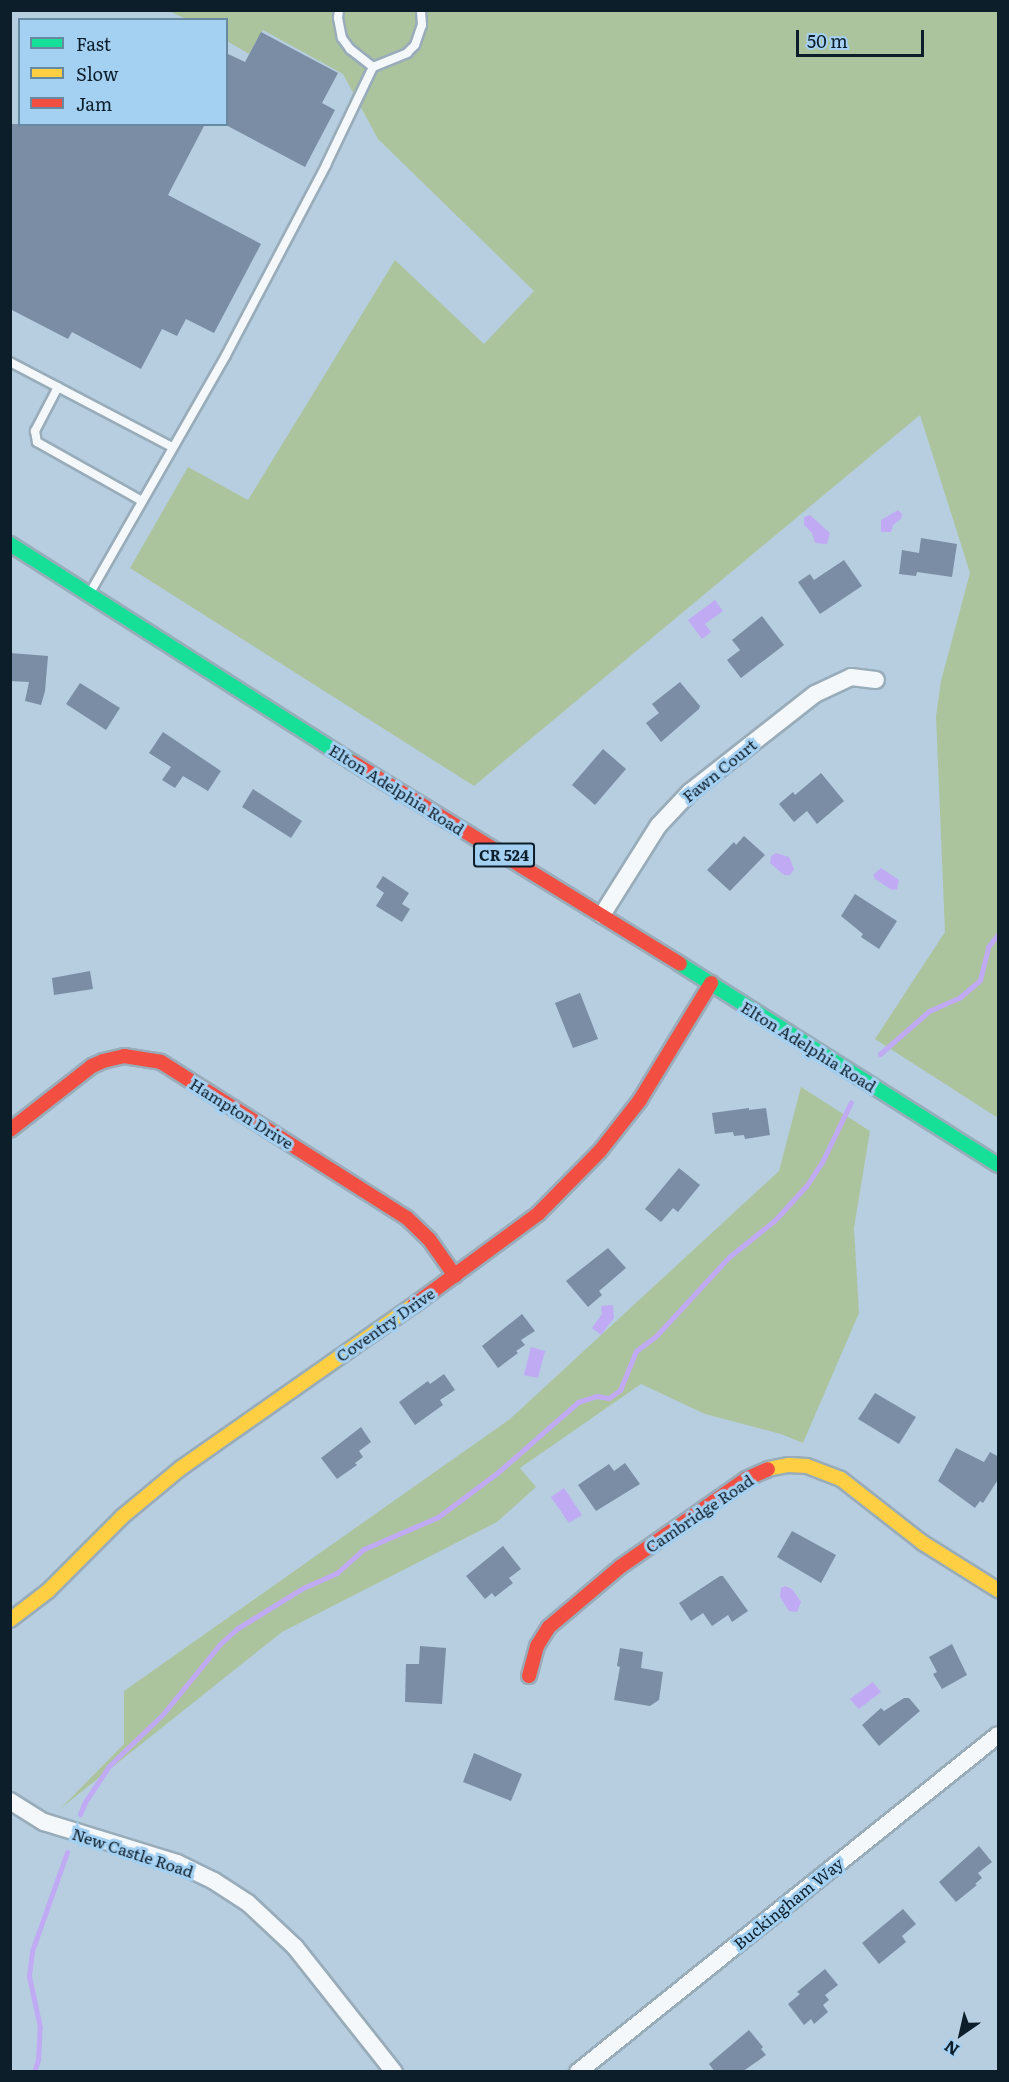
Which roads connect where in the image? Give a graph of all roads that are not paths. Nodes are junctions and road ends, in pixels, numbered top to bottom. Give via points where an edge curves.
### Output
1 (339, 10) edge
2 (421, 10) edge
3 (373, 67) junction
4 (10, 362) edge
5 (58, 387) junction
6 (172, 447) junction
7 (142, 501) junction
8 (10, 544) edge
9 (89, 594) junction
10 (876, 680) dead end
11 (602, 915) junction
12 (711, 983) junction
13 (10, 1130) edge
14 (999, 1165) edge
15 (455, 1276) junction
16 (999, 1590) edge
17 (10, 1620) edge
18 (529, 1676) dead end
19 (999, 1736) edge
20 (10, 1801) edge
21 (394, 2072) edge
22 (578, 2072) edge

1 - 3 lane via 342,38
2 - 3 lane via 422,26 415,45 407,53
3 - 6 lane via 231,345
4 - 5 lane
5 - 6 lane
5 - 7 lane via 35,431 37,442
6 - 7 lane
7 - 9 lane
8 - 9 street, Elton Adelphia Road / CR 524
9 - 11 street, Elton Adelphia Road / CR 524 via 393,788
10 - 11 street, Fawn Court via 851,677 815,694 690,792 658,826
11 - 12 street, Elton Adelphia Road / CR 524
12 - 14 street, Elton Adelphia Road / CR 524
12 - 15 street, Coventry Drive via 640,1100 600,1151 538,1214
13 - 15 street, Hampton Drive via 103,1061 124,1056 161,1062 407,1218 429,1239
15 - 17 street, Coventry Drive via 181,1468 123,1516 48,1591
16 - 18 street, Cambridge Road via 923,1543 842,1479 807,1466 765,1470 746,1479 602,1582 549,1628 537,1646
19 - 22 street, Buckingham Way
20 - 21 street, New Castle Road via 44,1822 177,1863 248,1903 295,1947

